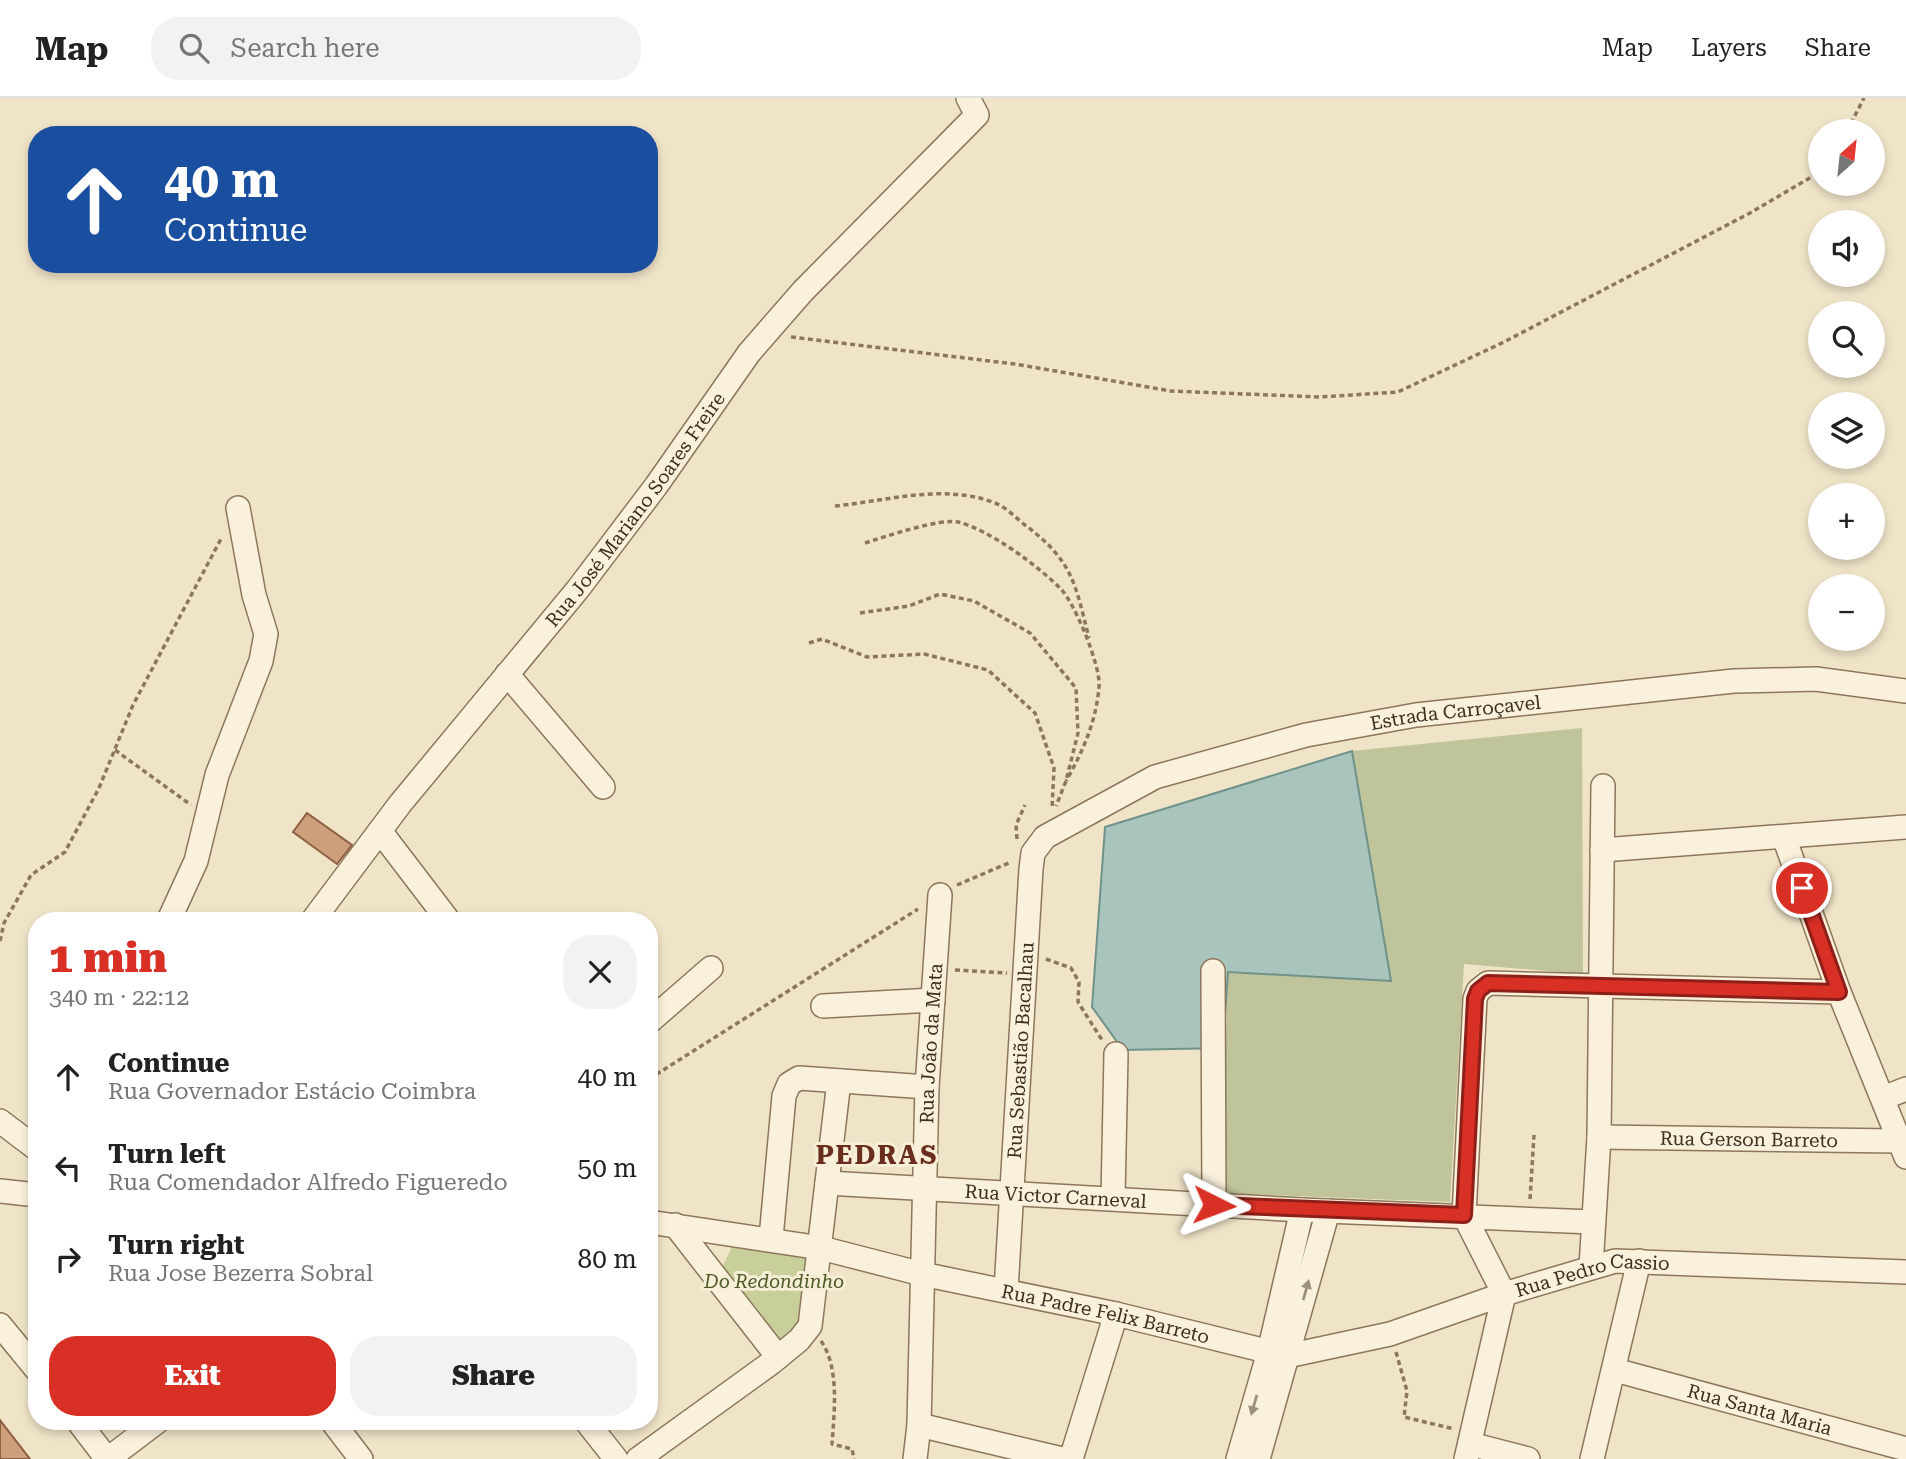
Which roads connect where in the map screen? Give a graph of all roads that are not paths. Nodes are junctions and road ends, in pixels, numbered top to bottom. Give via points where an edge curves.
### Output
1 (973, 107) edge
2 (238, 508) road end
3 (507, 674) junction
4 (1906, 691) edge
5 (1603, 786) dead end
6 (603, 788) dead end
7 (1906, 827) edge
8 (380, 831) junction
9 (1784, 837) junction
10 (1602, 850) junction
11 (1033, 853) joint
12 (940, 895) road end
13 (176, 912) edge
14 (319, 912) edge
15 (442, 912) edge
16 (711, 968) dead end
17 (1213, 971) dead end
18 (1601, 986) junction
19 (1839, 992) junction
20 (933, 1000) junction
21 (823, 1006) dead end
22 (658, 1014) edge
23 (1115, 1054) road end
24 (839, 1081) junction
25 (927, 1087) junction
26 (1906, 1089) edge
27 (1883, 1098) junction
28 (0, 1121) edge
29 (1599, 1137) junction
30 (28, 1142) edge
31 (1903, 1149) edge
32 (827, 1183) junction
33 (0, 1191) edge
34 (925, 1191) junction
35 (28, 1194) edge
36 (1013, 1194) junction
37 (1113, 1198) junction
38 (1214, 1205) junction
39 (1302, 1210) junction
40 (1328, 1211) junction
41 (1464, 1215) junction
42 (1593, 1222) junction
43 (658, 1223) edge
44 (675, 1225) junction
45 (771, 1238) junction
46 (821, 1248) junction
47 (1639, 1261) junction
48 (1591, 1267) junction
49 (1906, 1272) edge
50 (922, 1274) junction
51 (1006, 1290) junction
52 (1504, 1294) junction
53 (1116, 1314) junction
54 (0, 1325) edge
55 (1278, 1354) junction
56 (778, 1357) junction
57 (28, 1359) edge
58 (1615, 1370) junction
59 (919, 1425) junction
60 (85, 1430) edge
61 (147, 1430) edge
62 (339, 1430) edge
63 (593, 1430) edge
64 (1469, 1445) edge
65 (1906, 1449) edge
66 (108, 1459) edge
67 (361, 1459) edge
68 (616, 1459) edge
69 (638, 1459) edge
70 (915, 1459) edge
71 (1062, 1459) edge
72 (1071, 1459) edge
73 (1238, 1459) edge
74 (1258, 1459) edge
75 (1528, 1459) edge
76 (1592, 1459) edge

1 - 3 street, Rua José Mariano Soares Freire via 765,335 617,538
2 - 13 street via 266,634 261,661 217,775 209,819
3 - 6 street
3 - 8 street, Rua José Mariano Soares Freire
4 - 11 street, Estrada Carroçavel via 1815,679 1705,682 1416,715 1320,732 1155,777 1045,837
5 - 10 street
7 - 9 street
8 - 14 street, Rua José Mariano Soares Freire
8 - 15 street
9 - 10 street
9 - 19 street
10 - 18 street
11 - 36 street, Rua Sebastião Bacalhau
12 - 20 street, Rua João da Mata
16 - 22 street
17 - 38 street
18 - 19 street
18 - 29 street
18 - 41 street via 1488,983 1478,991
19 - 27 street
20 - 21 street
20 - 25 street, Rua João da Mata
23 - 37 street
24 - 25 street
24 - 32 street
24 - 45 street via 799,1078 789,1084 784,1096
25 - 34 street, Rua João da Mata
26 - 27 street
27 - 31 street
28 - 30 street
29 - 31 street, Rua Gerson Barreto
29 - 42 street
32 - 34 street, Rua Victor Carneval
32 - 46 street
33 - 35 street
34 - 36 street, Rua Victor Carneval
34 - 50 street, Rua João da Mata
36 - 37 street, Rua Victor Carneval
36 - 51 street, Rua Sebastião Bacalhau
37 - 38 street, Rua Victor Carneval
38 - 39 street, Rua Victor Carneval
39 - 40 street, Rua Victor Carneval
39 - 55 street
40 - 41 street, Rua Victor Carneval
55 -> 40 street
41 - 42 street, Rua Victor Carneval
41 - 52 street
42 - 48 street
43 - 44 street, Rua Padre Felix Barreto
44 - 45 street, Rua Padre Felix Barreto
44 - 56 street
45 - 46 street, Rua Padre Felix Barreto
46 - 50 street, Rua Padre Felix Barreto
46 - 56 street via 810,1326
47 - 48 street, Rua Pedro Cassio
47 - 49 street, Rua Pedro Cassio
47 - 58 street
48 - 52 street, Rua Pedro Cassio
50 - 51 street, Rua Padre Felix Barreto
50 - 59 street, Rua João da Mata
51 - 53 street, Rua Padre Felix Barreto
52 - 55 street, Rua Pedro Cassio via 1390,1334
52 - 64 street
53 - 55 street, Rua Padre Felix Barreto
53 - 72 street
54 - 57 street
55 -> 73 street
55 - 74 street
56 - 69 street
58 - 65 street, Rua Santa Maria
58 - 76 street
59 - 70 street, Rua João da Mata
59 - 71 street
60 - 66 street
61 - 66 street
62 - 67 street
63 - 68 street
64 - 75 street

